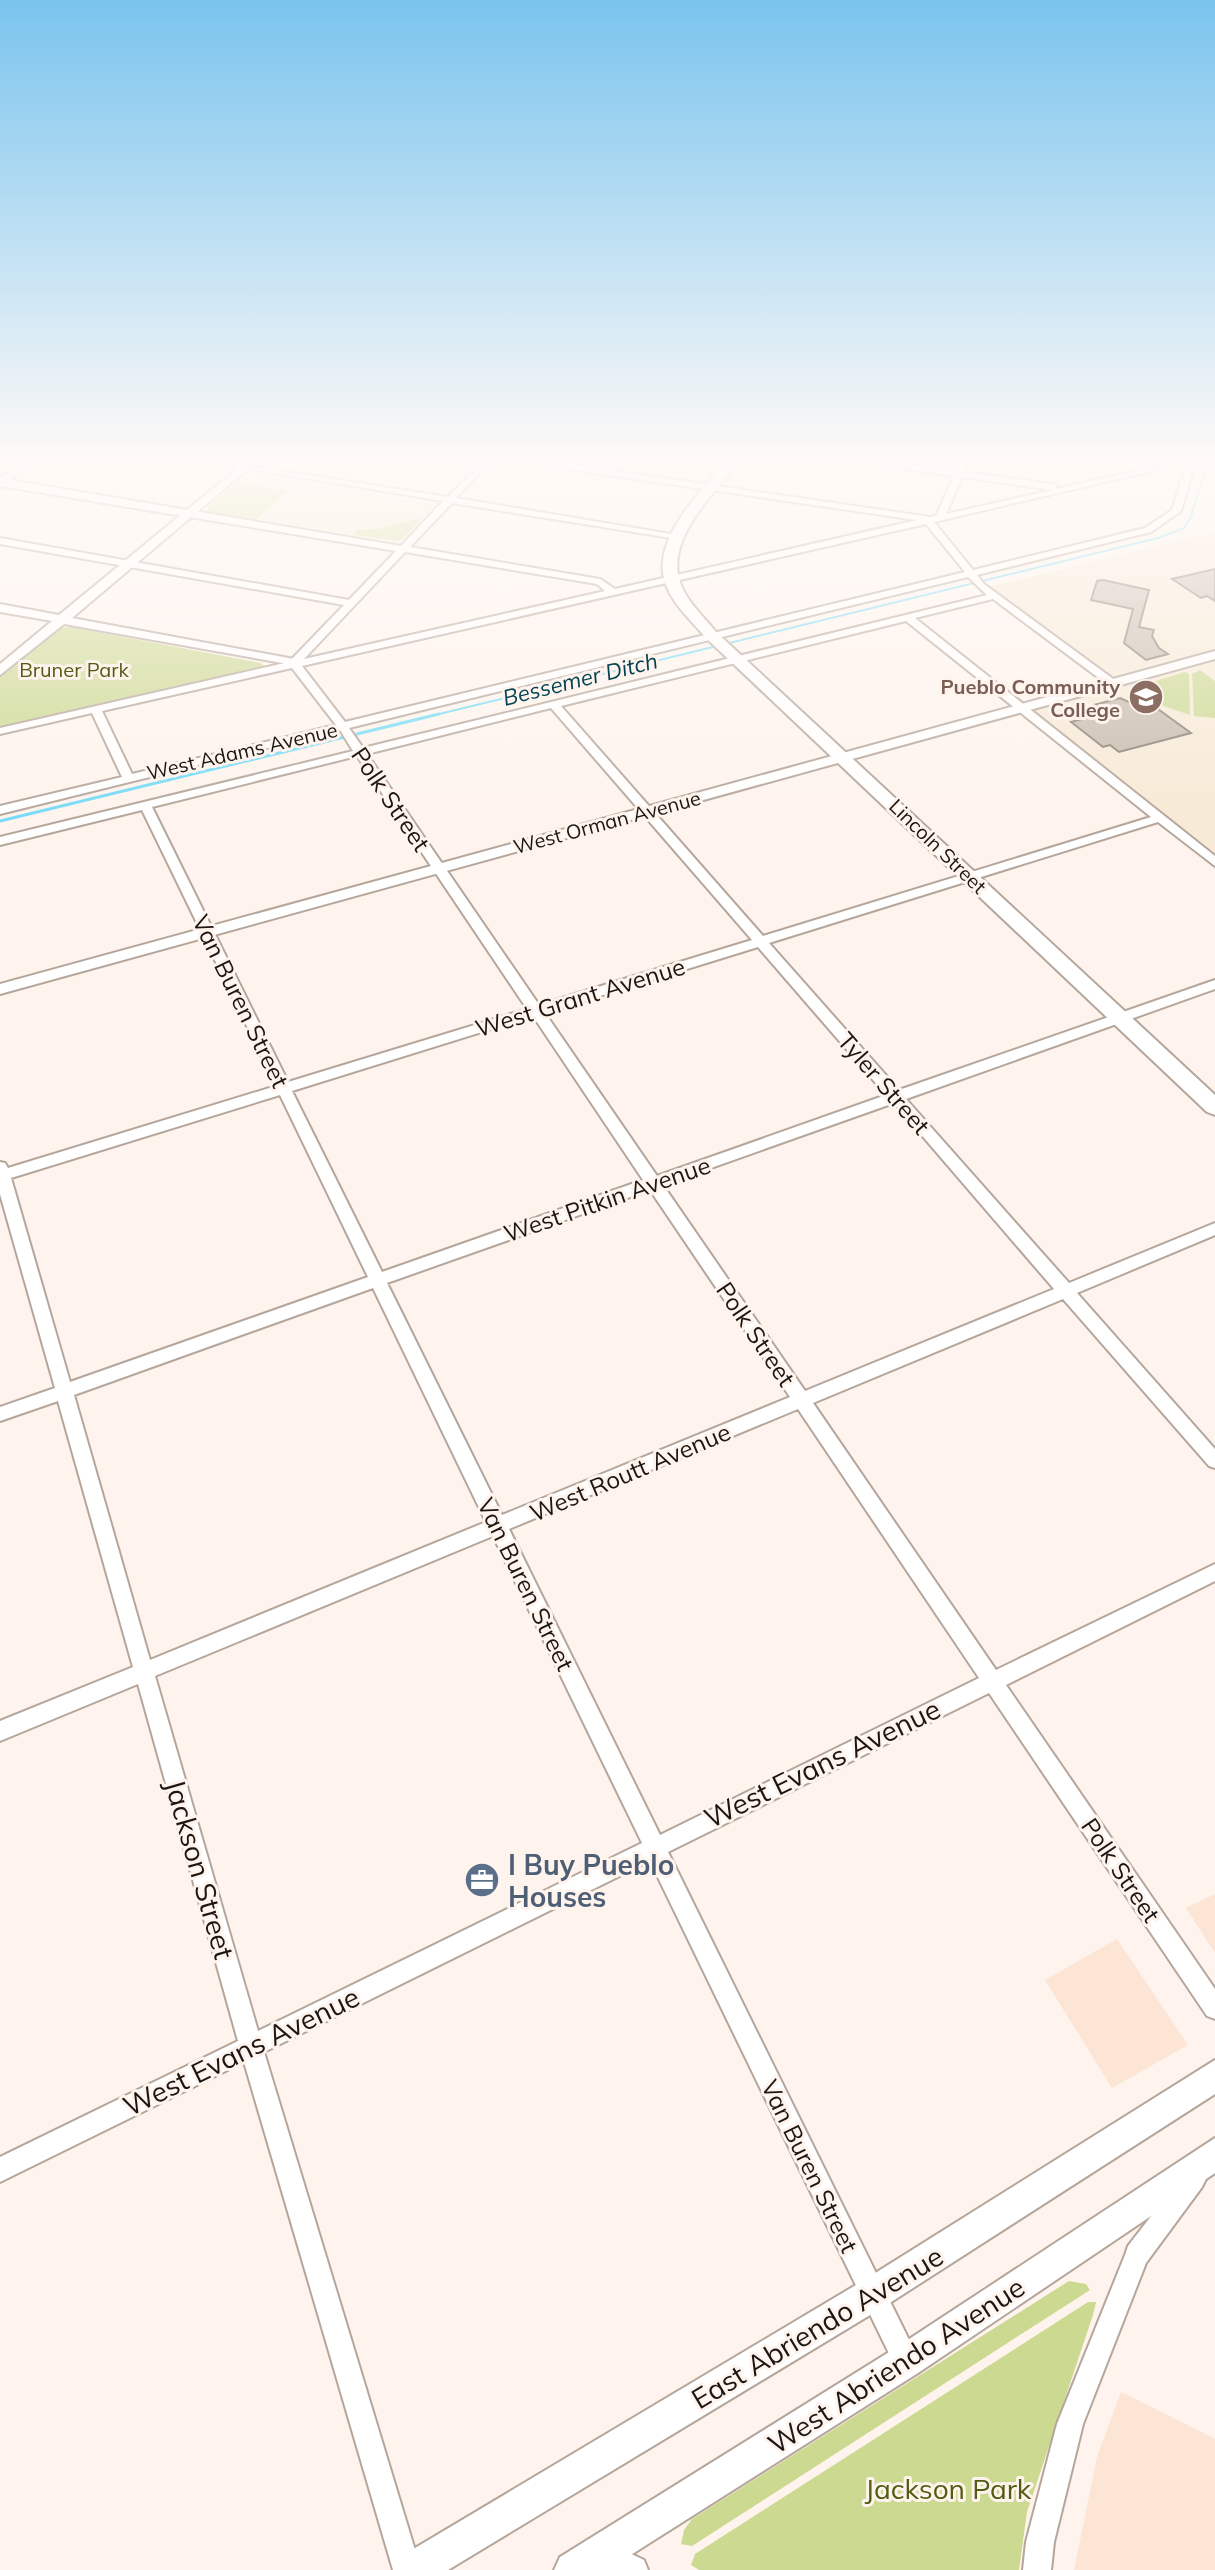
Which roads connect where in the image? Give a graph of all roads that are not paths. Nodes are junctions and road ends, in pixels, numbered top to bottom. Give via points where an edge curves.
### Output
1 (105, 583) edge
2 (235, 583) edge
3 (369, 583) edge
4 (601, 583) edge
5 (635, 583) edge
6 (675, 583) edge
7 (958, 583) edge
8 (979, 583) edge
9 (612, 591) junction
10 (994, 596) junction
11 (349, 603) junction
12 (0, 608) edge
13 (906, 616) junction
14 (61, 620) junction
15 (714, 638) junction
16 (1215, 655) edge
17 (735, 656) junction
18 (294, 663) junction
19 (0, 671) edge
20 (1112, 683) junction
21 (553, 704) junction
22 (1022, 708) junction
23 (95, 709) junction
24 (343, 727) junction
25 (0, 731) edge
26 (360, 753) junction
27 (845, 757) junction
28 (129, 779) junction
29 (146, 806) junction
30 (0, 810) edge
31 (646, 811) junction
32 (1160, 818) junction
33 (0, 841) edge
34 (1215, 862) edge
35 (439, 869) junction
36 (970, 878) junction
37 (207, 932) junction
38 (760, 941) junction
39 (1215, 984) edge
40 (0, 989) edge
41 (536, 1012) junction
42 (1119, 1018) junction
43 (284, 1089) junction
44 (896, 1097) junction
45 (1215, 1107) edge
46 (1, 1173) edge
47 (653, 1183) junction
48 (1215, 1229) edge
49 (377, 1280) junction
50 (1066, 1291) junction
51 (63, 1391) junction
52 (801, 1400) junction
53 (0, 1414) edge
54 (1215, 1461) edge
55 (498, 1527) junction
56 (1215, 1572) edge
57 (144, 1672) junction
58 (991, 1680) junction
59 (0, 1731) edge
60 (654, 1846) junction
61 (1215, 2008) edge
62 (251, 2046) junction
63 (1215, 2076) edge
64 (1213, 2154) edge
65 (0, 2170) edge
66 (873, 2294) junction
67 (906, 2361) junction
68 (587, 2562) edge
69 (407, 2570) edge
70 (413, 2570) edge
71 (634, 2570) edge
72 (1037, 2570) edge

1 - 14 street
2 - 11 street
3 - 11 street
4 - 9 street
5 - 9 street
6 - 15 main road, Lincoln Street via 681,600
7 - 15 street, West Adams Avenue
8 - 10 street
9 - 18 street
10 - 13 street, West Adams Avenue
10 - 20 street
11 - 18 street
12 - 14 street
13 - 17 street, West Adams Avenue
13 - 22 street
14 - 18 street
14 - 19 street
15 - 17 main road, Lincoln Street
15 - 24 street, West Adams Avenue
16 - 20 street, West Orman Avenue
17 - 21 street, West Adams Avenue
17 - 27 main road, Lincoln Street
18 - 23 street
18 - 24 street, Polk Street
20 - 22 street, West Orman Avenue
21 - 26 street, West Adams Avenue
21 - 31 street, Tyler Street
22 - 27 street, West Orman Avenue
22 - 32 street
23 - 25 street
23 - 28 street
24 - 26 street, Polk Street
24 - 28 street, West Adams Avenue
26 - 29 street, West Adams Avenue
26 - 35 street, Polk Street
27 - 31 street, West Orman Avenue
27 - 36 main road, Lincoln Street
28 - 30 street, West Adams Avenue
29 - 33 street, West Adams Avenue
29 - 37 street, Van Buren Street
31 - 35 street, West Orman Avenue
31 - 38 street, Tyler Street
32 - 34 street
32 - 36 street, West Grant Avenue
35 - 37 street, West Orman Avenue
35 - 41 street, Polk Street
36 - 38 street, West Grant Avenue
36 - 42 main road, Lincoln Street
37 - 40 street, West Orman Avenue
37 - 43 street, Van Buren Street
38 - 41 street, West Grant Avenue
38 - 44 street, Tyler Street
39 - 42 street, West Pitkin Avenue
41 - 43 street, West Grant Avenue
41 - 47 street, Polk Street
42 - 44 street, West Pitkin Avenue
42 - 45 main road, Lincoln Street
43 - 46 street, West Grant Avenue
43 - 49 street, Van Buren Street
44 - 47 street, West Pitkin Avenue
44 - 50 street, Tyler Street
46 - 51 street, Jackson Street
47 - 49 street, West Pitkin Avenue
47 - 52 street, Polk Street
48 - 50 street, West Routt Avenue
49 - 51 street, West Pitkin Avenue
49 - 55 street, Van Buren Street
50 - 52 street, West Routt Avenue
50 - 54 street, Tyler Street
51 - 53 street, West Pitkin Avenue
51 - 57 street, Jackson Street
52 - 55 street, West Routt Avenue
52 - 58 street, Polk Street
55 - 57 street, West Routt Avenue
55 - 60 street, Van Buren Street
56 - 58 street, West Evans Avenue
57 - 59 street, West Routt Avenue
57 - 62 street, Jackson Street
58 - 60 street, West Evans Avenue
58 - 61 street, Polk Street
60 - 62 street, West Evans Avenue
60 - 66 street, Van Buren Street
62 - 65 street, West Evans Avenue
62 - 69 street, Jackson Street
63 - 66 main road, East Abriendo Avenue
64 - 67 main road, West Abriendo Avenue
64 - 72 street via 1137,2255 1070,2424
66 - 67 street, Van Buren Street
66 - 70 main road, East Abriendo Avenue
67 - 68 main road, West Abriendo Avenue
68 - 71 street

